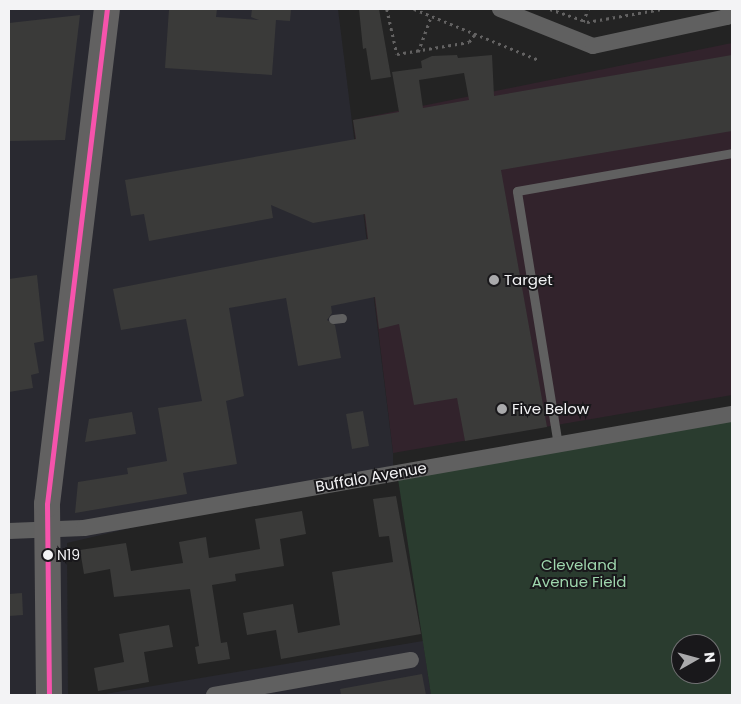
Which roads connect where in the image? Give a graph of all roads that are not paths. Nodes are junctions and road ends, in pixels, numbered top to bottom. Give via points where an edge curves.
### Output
1 (107, 9) edge
2 (500, 9) edge
3 (729, 9) edge
4 (732, 153) edge
5 (732, 414) edge
6 (558, 444) junction
7 (46, 528) junction
8 (9, 531) edge
9 (412, 660) dead end
10 (48, 695) edge
11 (214, 695) edge

1 - 7 main road
2 - 3 street via 593,46 727,17
4 - 6 lane via 517,191
5 - 6 street, Buffalo Avenue
6 - 7 street, Buffalo Avenue via 84,528
7 - 8 street, Buffalo Avenue
7 - 10 main road
9 - 11 street

